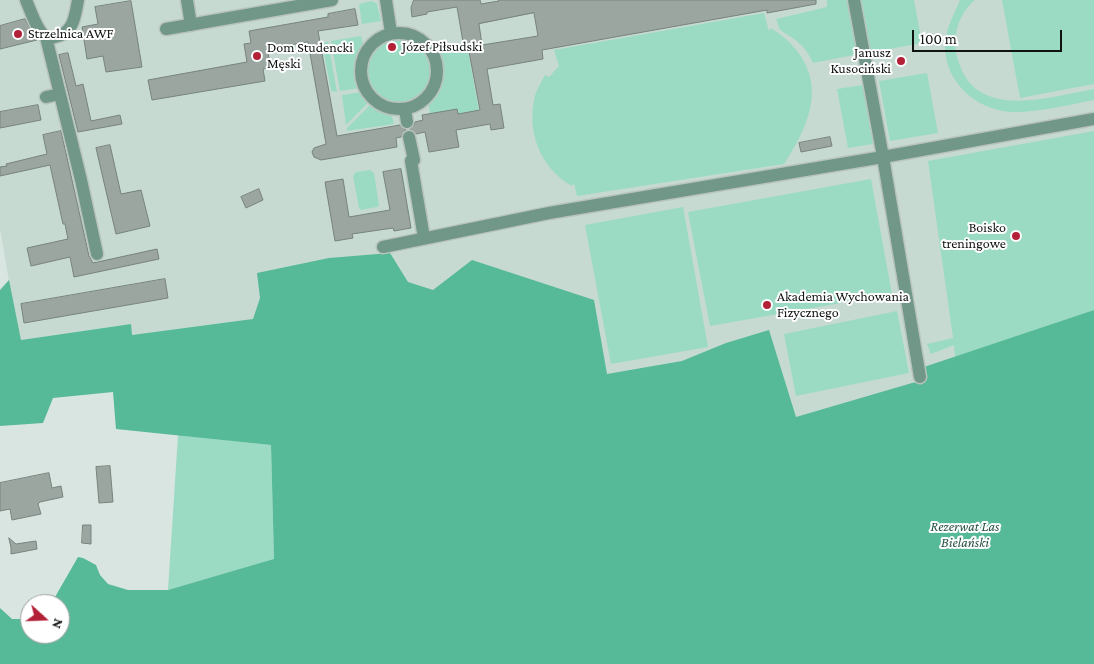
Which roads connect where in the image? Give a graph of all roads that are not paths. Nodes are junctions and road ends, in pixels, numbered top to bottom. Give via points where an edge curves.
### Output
1 (26, 0) edge
2 (78, 0) edge
3 (187, 0) edge
4 (332, 0) edge
5 (386, 0) edge
6 (854, 0) edge
7 (191, 25) junction
8 (166, 29) dead end
9 (391, 33) junction
10 (46, 37) junction
11 (60, 94) junction
12 (46, 97) dead end
13 (405, 109) junction
14 (1094, 119) edge
15 (407, 122) dead end
16 (410, 137) dead end
17 (883, 157) junction
18 (424, 238) junction
19 (383, 247) dead end
20 (97, 254) dead end
21 (920, 377) dead end

1 - 10 street
2 - 10 street via 71,26 64,35
3 - 7 street
4 - 7 street
5 - 9 street
6 - 17 street
7 - 8 street
9 - 13 street via 380,37 364,54 361,77 371,98 392,109
9 - 13 street via 418,37 435,58 435,85 417,105
10 - 11 street
11 - 12 street
11 - 20 street
13 - 15 street
14 - 17 street
16 - 18 street
17 - 18 street via 549,213
17 - 21 street
18 - 19 street

